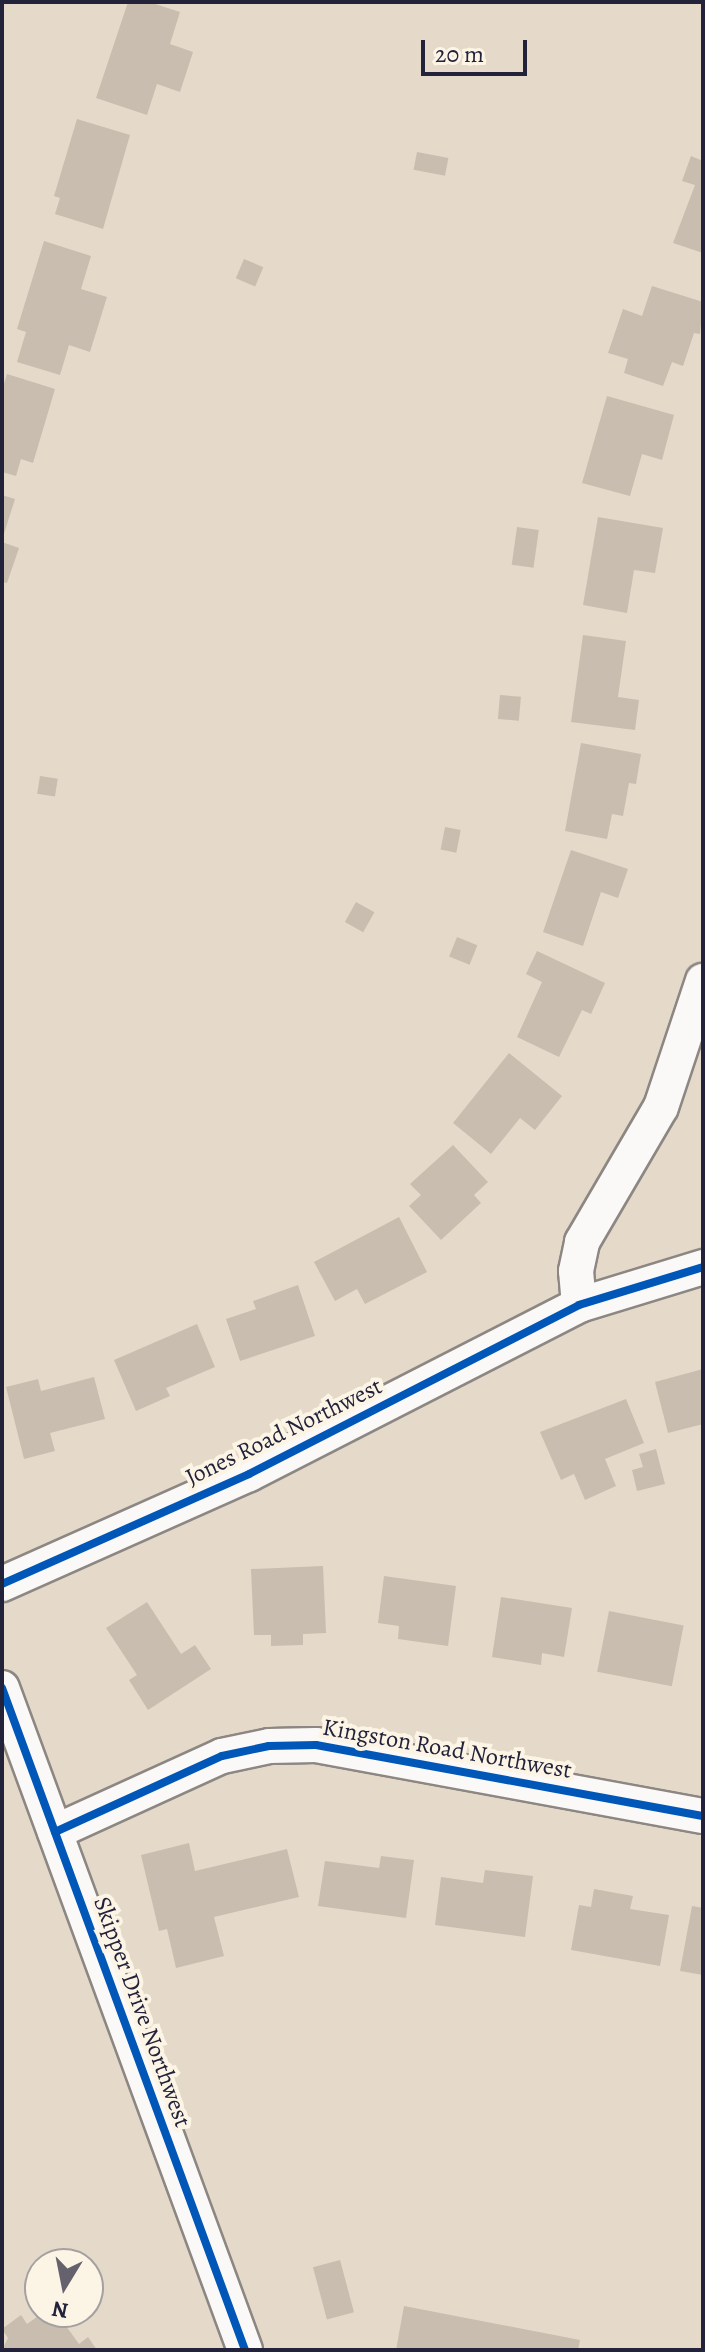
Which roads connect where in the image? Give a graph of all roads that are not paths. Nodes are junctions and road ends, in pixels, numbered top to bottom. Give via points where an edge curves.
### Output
1 (703, 981) edge
2 (703, 1267) edge
3 (579, 1305) junction
4 (2, 1584) edge
5 (2, 1688) edge
6 (703, 1816) edge
7 (55, 1832) junction
8 (245, 2350) edge

1 - 3 street via 661,1107 582,1242 576,1271
2 - 3 street, Jones Road Northwest
3 - 4 street, Jones Road Northwest via 249,1474
5 - 7 street, Skipper Drive Northwest
6 - 7 street, Kingston Road Northwest via 316,1745 269,1746 222,1756
7 - 8 street, Skipper Drive Northwest

